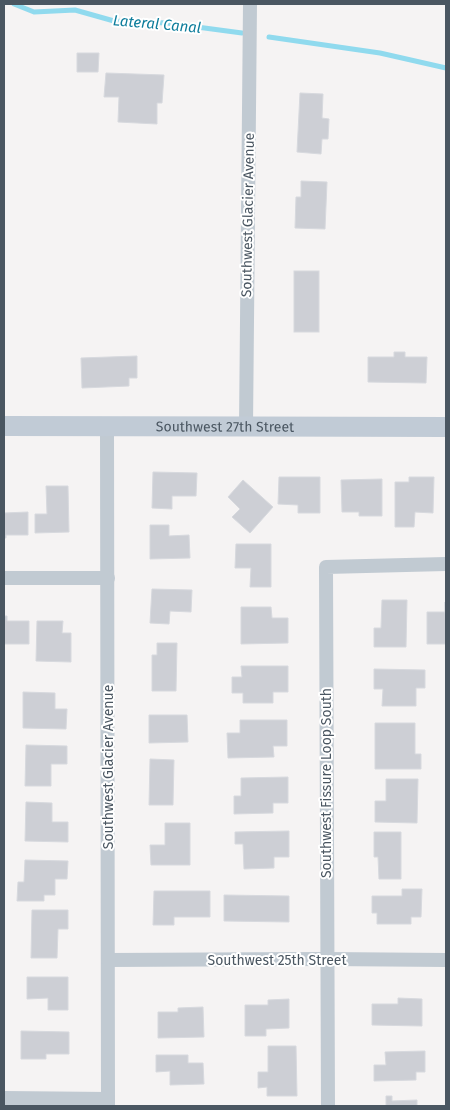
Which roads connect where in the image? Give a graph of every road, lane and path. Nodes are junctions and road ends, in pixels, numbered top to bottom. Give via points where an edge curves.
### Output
1 (250, 4) edge
2 (4, 426) edge
3 (107, 427) junction
4 (246, 427) junction
5 (446, 427) edge
6 (439, 564) edge
7 (4, 578) edge
8 (108, 578) junction
9 (327, 959) junction
10 (108, 960) junction
11 (446, 960) edge
12 (4, 1098) edge
13 (108, 1102) edge
14 (328, 1106) edge

1 - 4 street, Southwest Glacier Avenue
2 - 3 street, Southwest 27th Street
3 - 4 street, Southwest 27th Street
3 - 8 street, Southwest Glacier Avenue
4 - 5 street, Southwest 27th Street
6 - 9 street, Southwest Fissure Loop South via 326,567
7 - 8 street
8 - 10 street, Southwest Glacier Avenue
9 - 10 street, Southwest 25th Street
9 - 11 street, Southwest 25th Street
9 - 14 street, Southwest Fissure Loop South
10 - 13 street, Southwest Glacier Avenue
12 - 13 street

